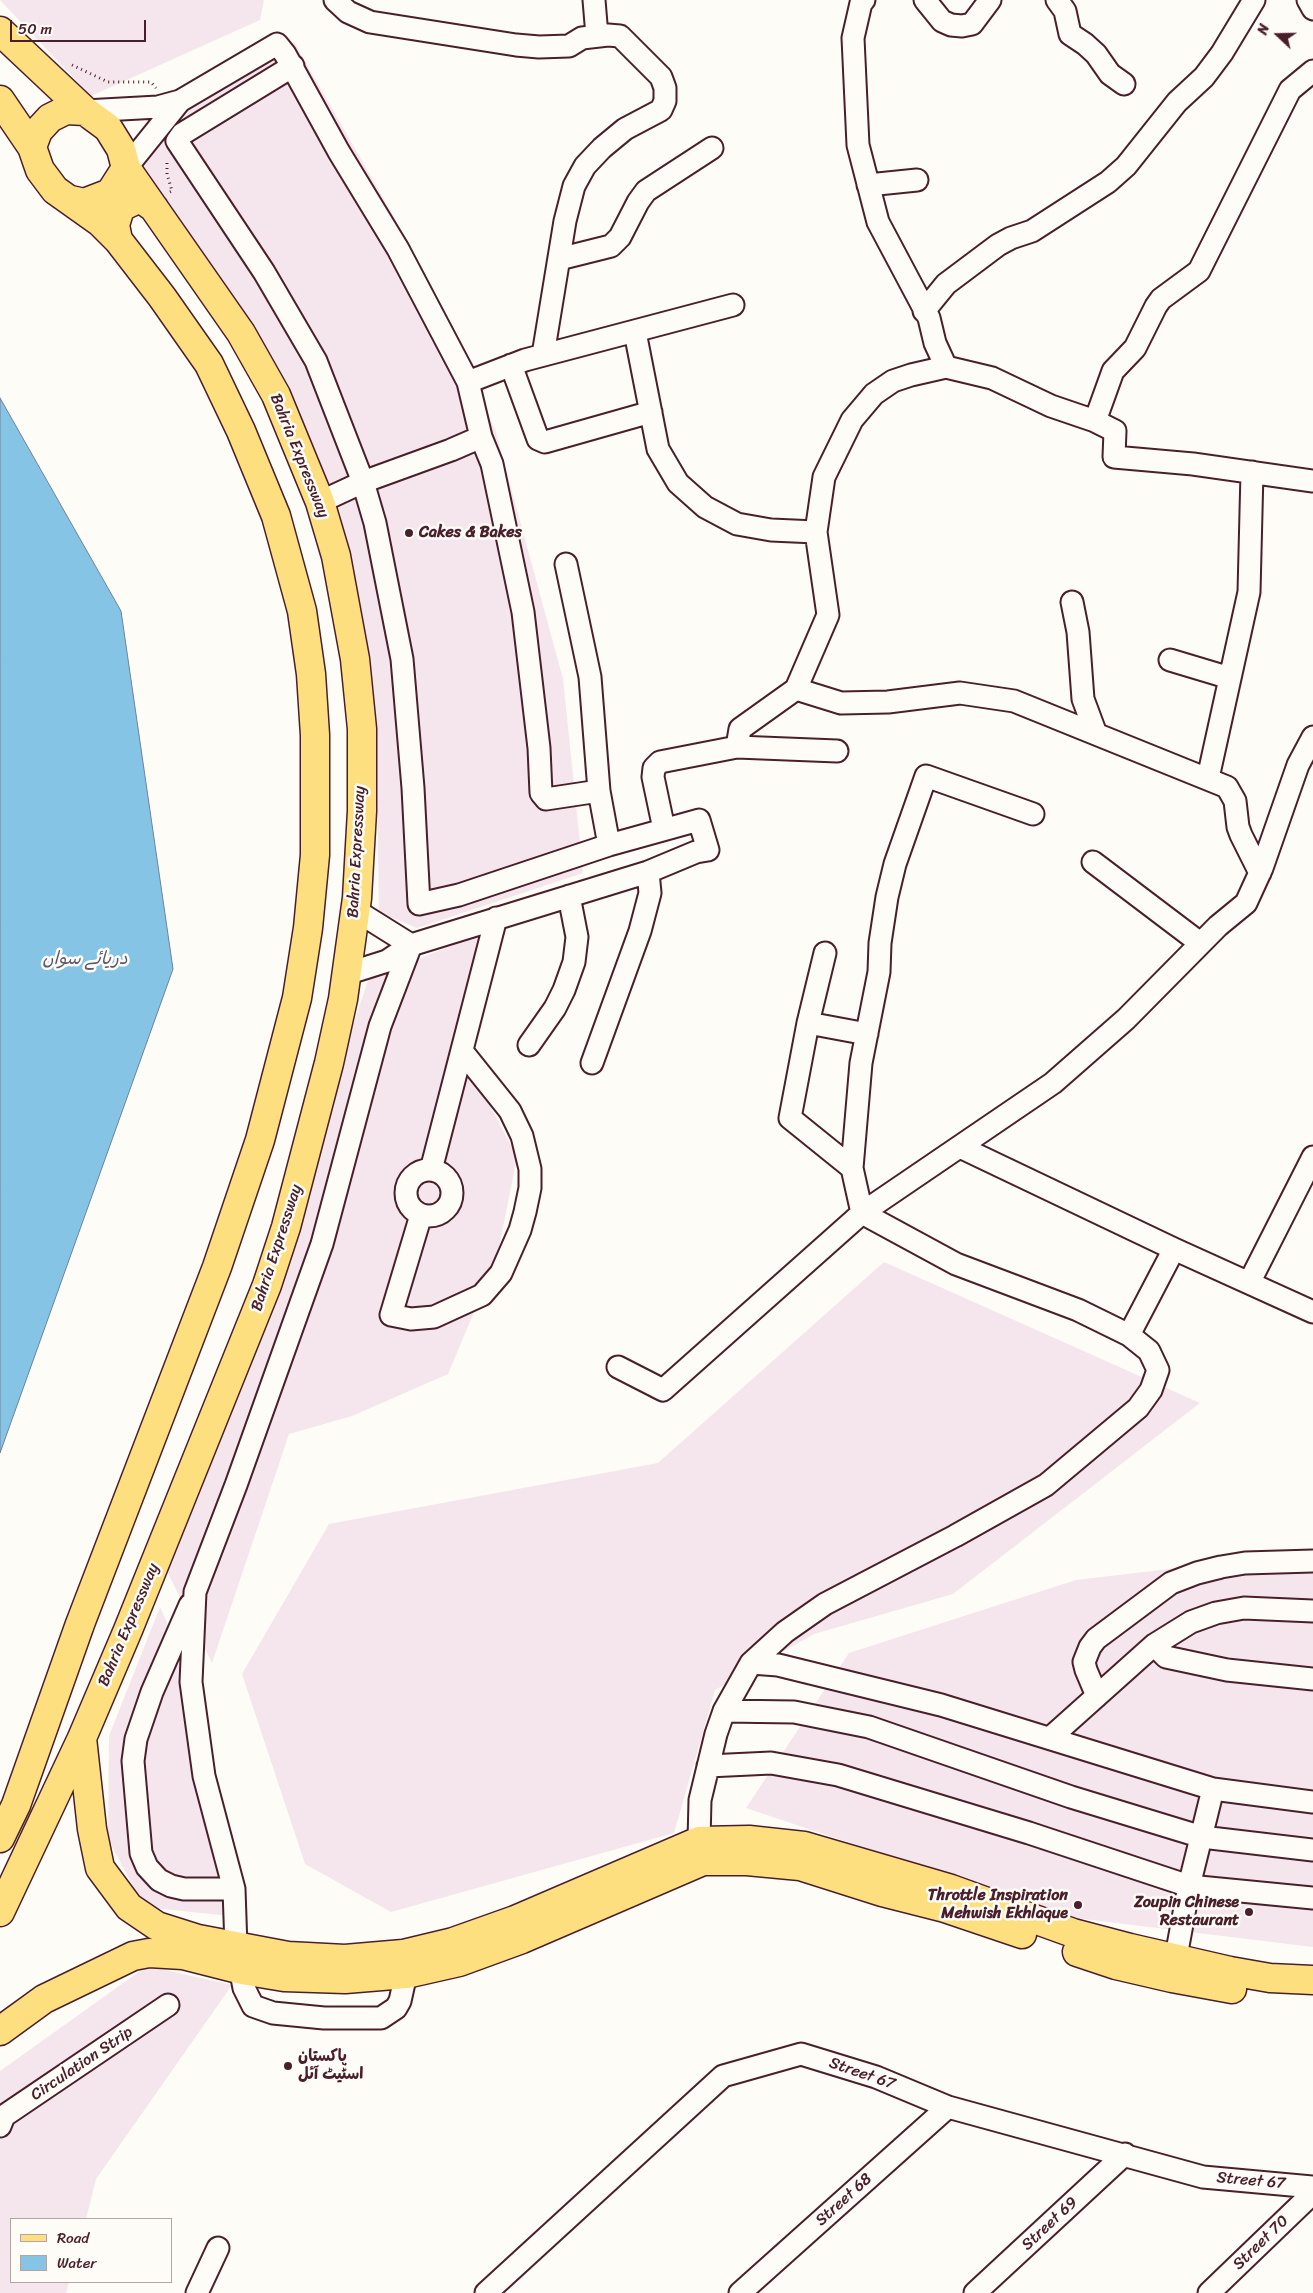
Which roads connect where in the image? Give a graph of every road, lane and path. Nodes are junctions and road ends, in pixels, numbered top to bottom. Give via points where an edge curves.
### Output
1 (336, 0) edge
2 (594, 0) edge
3 (864, 0) edge
4 (925, 0) edge
5 (990, 0) edge
6 (1057, 0) edge
7 (1254, 0) edge
8 (1308, 0) edge
9 (1313, 8) edge
10 (0, 32) edge
11 (598, 36) junction
12 (293, 66) junction
13 (1313, 71) edge
14 (1124, 84) dead end
15 (0, 100) edge
16 (180, 101) junction
17 (85, 111) junction
18 (32, 147) junction
19 (712, 148) dead end
20 (126, 168) junction
21 (917, 180) dead end
22 (868, 185) junction
23 (71, 200) junction
24 (154, 208) junction
25 (118, 240) junction
26 (559, 259) junction
27 (733, 305) dead end
28 (924, 311) junction
29 (635, 332) junction
30 (543, 355) junction
31 (511, 365) junction
32 (946, 367) junction
33 (468, 382) junction
34 (651, 412) junction
35 (1095, 421) junction
36 (481, 437) junction
37 (1252, 472) junction
38 (363, 482) junction
39 (1313, 482) edge
40 (320, 502) junction
41 (816, 532) junction
42 (566, 564) dead end
43 (1072, 602) dead end
44 (1170, 660) dead end
45 (1230, 678) junction
46 (796, 689) junction
47 (1096, 734) junction
48 (1313, 737) edge
49 (737, 747) junction
50 (837, 751) dead end
51 (1208, 778) junction
52 (600, 791) junction
53 (1033, 814) dead end
54 (664, 829) junction
55 (608, 845) junction
56 (1093, 862) dead end
57 (648, 872) junction
58 (1260, 873) junction
59 (459, 894) junction
60 (570, 896) junction
61 (355, 910) junction
62 (496, 918) junction
63 (468, 926) junction
64 (1200, 943) junction
65 (411, 945) junction
66 (825, 954) dead end
67 (346, 974) junction
68 (808, 1023) junction
69 (867, 1034) junction
70 (529, 1045) dead end
71 (462, 1050) junction
72 (592, 1063) dead end
73 (960, 1146) junction
74 (1313, 1157) edge
75 (852, 1168) junction
76 (431, 1170) junction
77 (862, 1213) junction
78 (422, 1214) junction
79 (1174, 1249) junction
80 (1249, 1283) junction
81 (1313, 1312) edge
82 (1129, 1335) junction
83 (618, 1367) dead end
84 (1313, 1561) edge
85 (195, 1592) junction
86 (1313, 1611) edge
87 (1154, 1645) junction
88 (751, 1663) junction
89 (1313, 1679) edge
90 (1098, 1696) junction
91 (724, 1710) junction
92 (82, 1738) junction
93 (1050, 1738) junction
94 (708, 1766) junction
95 (1213, 1790) junction
96 (1313, 1802) edge
97 (16, 1804) junction
98 (0, 1828) edge
99 (1202, 1837) junction
100 (0, 1838) edge
101 (699, 1841) junction
102 (1313, 1850) edge
103 (1189, 1886) junction
104 (234, 1889) junction
105 (1313, 1898) edge
106 (0, 1912) edge
107 (239, 1959) junction
108 (1174, 1968) junction
109 (406, 1974) junction
110 (1313, 1980) edge
111 (1313, 1999) edge
112 (168, 2005) dead end
113 (0, 2031) edge
114 (948, 2107) junction
115 (0, 2126) edge
116 (1125, 2154) junction
117 (1313, 2187) edge
118 (1313, 2192) edge
119 (218, 2248) dead end
120 (197, 2293) edge
121 (486, 2293) edge
122 (740, 2293) edge
123 (975, 2293) edge
124 (1209, 2293) edge

1 - 11 street via 348,12 370,22 516,45 569,46 582,38
2 - 11 street
3 - 22 street via 853,38 858,145
4 - 5 street via 942,21 962,26 972,24
6 - 14 street via 1065,11 1070,34 1085,44 1110,74
7 - 28 street via 1204,77 1177,102 1126,166 1108,182 1032,231 998,245 946,284
8 - 9 street
10 - 17 main road, Bahria Expressway
11 - 26 street via 620,36 660,77 665,88 665,101 661,110 625,129 586,166 574,186
12 - 16 street via 277,44
12 - 33 street via 339,152 398,249
12 - 38 street via 182,134 176,141 264,272 316,360
13 - 35 street via 1290,90 1199,271 1156,306 1135,348 1113,371
15 - 18 main road
16 - 17 street via 158,107
16 - 20 street
17 - 18 main road via 66,110 50,118 38,131
17 - 20 main road, Bahria Expressway via 115,137
18 - 23 main road via 36,160 55,190
19 - 26 street via 646,191 620,237 611,246
20 - 23 main road via 110,193 84,203
20 - 24 main road, Bahria Expressway
21 - 22 street
22 - 28 street via 878,222
23 - 25 main road
24 - 25 main road via 143,200 123,206 115,225
24 - 40 main road, Bahria Expressway via 241,333 276,395
25 - 97 main road via 208,364 241,430 276,516 302,611 311,674 315,735 315,855 297,998 260,1140 217,1267 80,1624
26 - 30 street
27 - 29 street
28 - 32 street
29 - 30 street
29 - 34 street
30 - 31 street
31 - 33 street
31 - 34 street via 538,439 545,442
32 - 35 street via 992,378 1051,406
32 - 41 street via 893,382 874,394 852,420 824,477
33 - 36 street
34 - 41 street via 658,449 678,483 705,507 737,524 771,530
35 - 37 street via 1115,431 1114,457
36 - 38 street
36 - 52 street via 492,464 523,612 541,793 546,799
37 - 39 street
37 - 45 street via 1249,592
38 - 40 street
38 - 59 street via 402,659 419,904
40 - 61 main road, Bahria Expressway via 336,556 355,659 362,729 362,811
41 - 46 street via 828,615
42 - 52 street via 590,677
43 - 47 street via 1078,632 1083,699
44 - 45 street
45 - 51 street
46 - 47 street via 842,703 888,702 960,693 1014,701
46 - 49 street via 740,730
47 - 51 street
48 - 58 street via 1298,765
49 - 50 street
49 - 54 street via 660,762 654,768
51 - 58 street via 1227,786 1235,801 1241,835
52 - 55 street
53 - 69 street via 926,776 895,864 887,897 879,972
54 - 55 street
54 - 57 street via 700,820 708,850
55 - 59 street
56 - 64 street
57 - 60 street
57 - 72 street via 650,893 640,932
58 - 64 street via 1246,903
59 - 63 street
60 - 62 street
60 - 70 street via 577,937 574,962 558,1002
61 - 65 street
61 - 67 main road, Bahria Expressway
62 - 63 street
62 - 71 street
63 - 65 street
64 - 73 street via 1126,1019 1053,1083
65 - 67 street via 387,961
65 - 85 street via 380,1026 322,1244
66 - 68 street
67 - 92 main road, Bahria Expressway via 329,1063 286,1228 267,1285
68 - 69 street
68 - 75 street via 790,1118
69 - 75 street via 861,1063
71 - 76 street
71 - 78 street via 510,1111 522,1136 530,1168 525,1212 501,1273 482,1295 434,1317 411,1319 391,1315
73 - 77 street
73 - 79 street
74 - 80 street
75 - 77 street
76 - 78 street via 413,1176 406,1186 406,1198 411,1208
76 - 78 street via 446,1177 451,1188 450,1200 444,1210 433,1215
77 - 82 street via 956,1264 1078,1310
77 - 83 street via 663,1390
79 - 80 street
79 - 82 street
80 - 81 street
82 - 88 street via 1149,1351 1158,1370 1138,1408 1046,1485 825,1604
84 - 90 street via 1245,1563 1197,1572 1171,1584 1096,1639 1090,1647 1084,1662
85 - 104 street via 191,1682 204,1776
85 - 104 street via 152,1692 136,1739 133,1761 141,1853 147,1867 159,1880 171,1886
86 - 87 street via 1244,1608 1216,1613 1191,1622
87 - 89 street via 1166,1657 1227,1670
87 - 90 street
88 - 91 street
88 - 93 street via 778,1664 941,1705
90 - 93 street
91 - 94 street
91 - 99 street via 794,1712 869,1727 1071,1797
92 - 106 main road, Bahria Expressway
92 - 107 main road via 92,1829 100,1868 130,1907 157,1926
93 - 95 street
94 - 101 street via 700,1800
94 - 103 street via 771,1763 838,1775
95 - 96 street
95 - 99 street
97 - 98 main road
97 - 100 main road
99 - 102 street
99 - 103 street
101 - 107 main road via 515,1920 453,1942 402,1954
101 - 108 main road via 748,1840 804,1846 951,1889
103 - 105 street
103 - 108 street
104 - 107 street
107 - 109 main road via 284,1977 345,1979
107 - 109 street via 244,1988 253,2006 273,2013 324,2018 386,2016 400,2001
107 - 113 main road via 149,1953 133,1956 44,1999
108 - 109 main road via 1116,1965 945,1908 800,1866 703,1861 522,1939 459,1962
108 - 110 main road
108 - 111 main road via 1266,1994
112 - 115 street, Circulation Strip via 4,2116
114 - 116 street, Street 67
114 - 121 street, Street 67 via 876,2077 801,2054 723,2076
114 - 122 street, Street 68
116 - 117 street, Street 67 via 1203,2177
116 - 123 street, Street 69
118 - 124 street, Street 70
119 - 120 street

